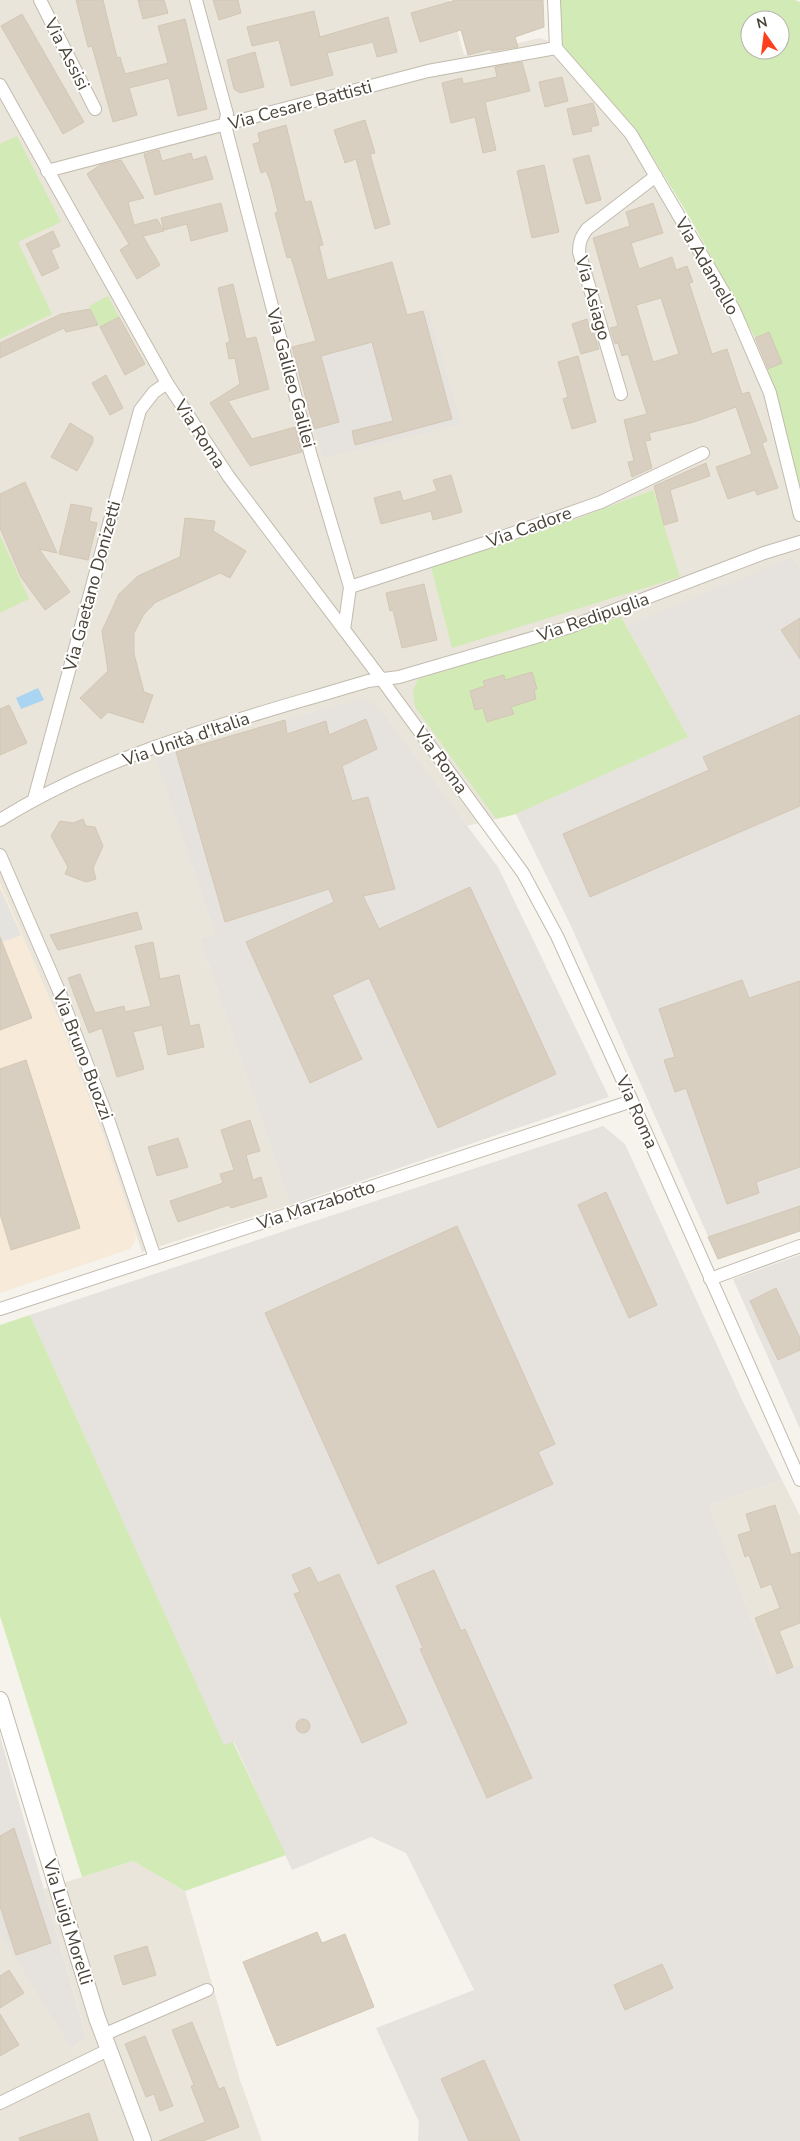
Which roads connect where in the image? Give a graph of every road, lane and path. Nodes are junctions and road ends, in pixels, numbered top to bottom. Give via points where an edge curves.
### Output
1 (40, 0) edge
2 (196, 0) edge
3 (554, 0) edge
4 (556, 48) junction
5 (0, 85) edge
6 (95, 109) dead end
7 (225, 125) junction
8 (47, 171) junction
9 (656, 176) junction
10 (167, 382) junction
11 (621, 394) dead end
12 (703, 453) dead end
13 (800, 515) edge
14 (800, 542) edge
15 (350, 587) junction
16 (344, 630) junction
17 (382, 680) junction
18 (34, 799) junction
19 (0, 820) edge
20 (0, 856) edge
21 (632, 1101) junction
22 (800, 1246) edge
23 (155, 1258) junction
24 (710, 1279) junction
25 (0, 1309) edge
26 (800, 1480) edge
27 (0, 1700) edge
28 (207, 1990) dead end
29 (106, 2043) junction
30 (0, 2103) edge
31 (143, 2141) edge

1 - 6 street, Via Assisi
2 - 7 street, Via Galileo Galilei via 227,114
3 - 4 street
4 - 7 street, Via Cesare Battisti via 428,71
4 - 9 street, Via Adamello via 631,134
5 - 8 street, Via Roma
7 - 8 street, Via Cesare Battisti
7 - 15 street, Via Galileo Galilei via 311,456
8 - 10 street, Via Roma
9 - 11 street, Via Asiago via 587,229 579,244
9 - 13 street, Via Adamello via 734,310 770,393
10 - 16 street, Via Roma via 229,477
10 - 18 street, Via Gaetano Donizetti via 150,396 140,410
12 - 15 street, Via Cadore via 600,502
14 - 17 street, Via Redipuglia via 570,627
15 - 16 street, Via Galileo Galilei
16 - 17 street, Via Roma
17 - 18 street, Via Unità d'Italia via 368,681 172,741
17 - 21 street, Via Roma via 523,873 557,936
18 - 19 street, Via Unità d'Italia
20 - 23 street, Via Bruno Buozzi via 59,991 109,1122
21 - 23 street, Via Marzabotto
21 - 24 street, Via Roma
22 - 24 street
23 - 25 street, Via Marzabotto
24 - 26 street, Via Roma
27 - 29 street, Via Luigi Morelli
28 - 29 street
29 - 30 street
29 - 31 street, Via Luigi Morelli

